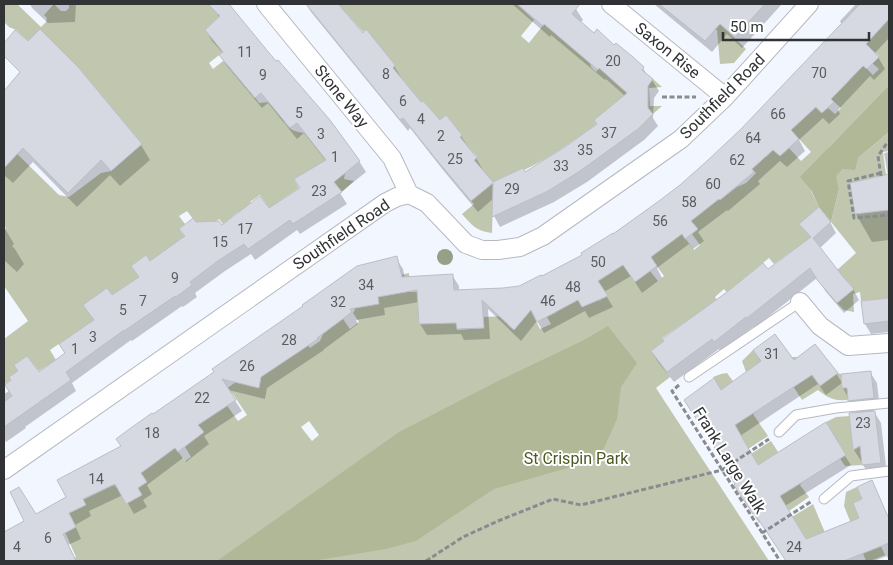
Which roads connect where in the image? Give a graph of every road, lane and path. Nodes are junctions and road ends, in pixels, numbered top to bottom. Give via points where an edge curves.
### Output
1 (266, 4) edge
2 (611, 4) edge
3 (809, 4) edge
4 (662, 97) dead end
5 (699, 97) dead end
6 (725, 97) junction
7 (889, 143) edge
8 (409, 194) junction
9 (889, 215) edge
10 (800, 302) joint
11 (889, 343) edge
12 (689, 377) joint
13 (889, 403) edge
14 (779, 432) joint
15 (4, 470) edge
16 (722, 470) junction
17 (889, 471) edge
18 (824, 498) joint
19 (762, 533) junction
20 (426, 561) edge
21 (780, 561) edge

1 - 8 street, Stone Way via 392,158
2 - 6 street, Saxon Rise
3 - 6 street, Southfield Road
4 - 5 path
6 - 8 street, Southfield Road via 681,139 543,236 520,247 482,250 466,244 427,203
7 - 9 path via 878,156 881,174 848,181 854,218
8 - 15 street, Southfield Road via 385,203
10 - 11 street via 820,326 848,346
10 - 12 lane
12 - 16 path, Frank Large Walk via 672,391
13 - 14 lane via 796,415
14 - 16 path
16 - 19 path, Frank Large Walk
16 - 20 path via 581,505 552,500 463,537
17 - 18 lane via 851,476
18 - 19 path via 812,500
19 - 21 path, Frank Large Walk

